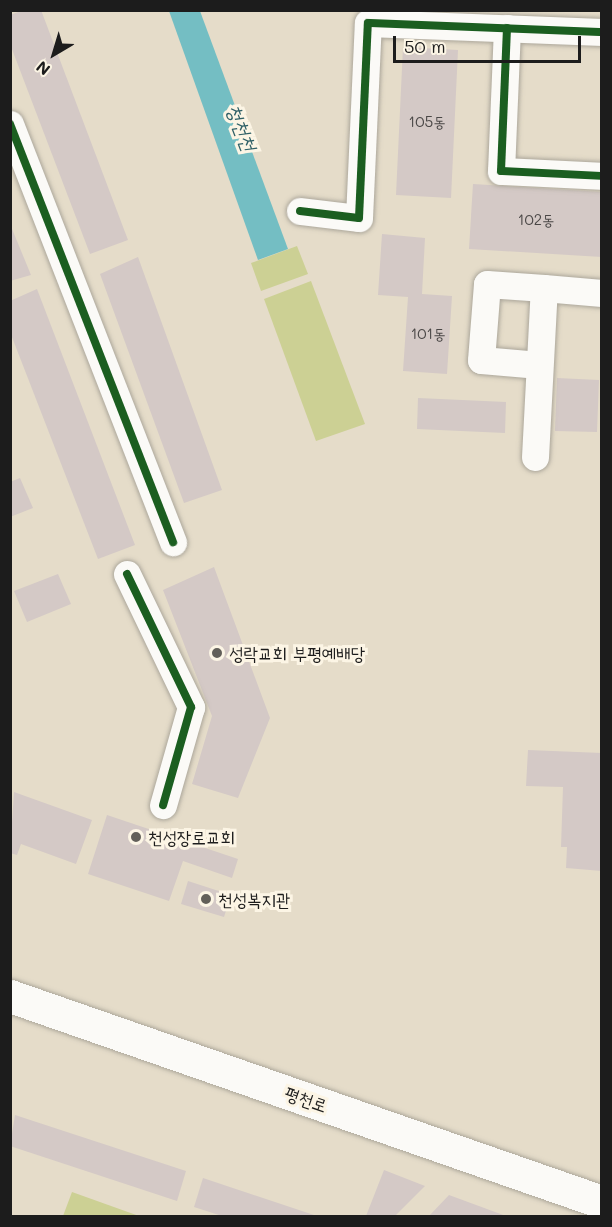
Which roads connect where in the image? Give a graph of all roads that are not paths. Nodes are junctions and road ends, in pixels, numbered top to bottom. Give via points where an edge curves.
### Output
1 (507, 28) junction
2 (602, 32) edge
3 (10, 124) edge
4 (602, 176) edge
5 (300, 211) dead end
6 (544, 288) junction
7 (602, 293) edge
8 (539, 365) junction
9 (535, 457) dead end
10 (172, 542) dead end
11 (127, 574) dead end
12 (163, 805) dead end
13 (10, 996) edge
14 (565, 1190) junction
15 (602, 1203) edge
16 (592, 1216) edge

1 - 2 street
1 - 4 street via 501,171
1 - 5 street via 368,23 359,218
3 - 10 street
6 - 7 street
6 - 8 street
6 - 8 street via 487,284 481,360
8 - 9 street
11 - 12 street via 191,707
13 - 14 main road, 평천로
14 - 15 main road, 평천로
14 - 16 street

